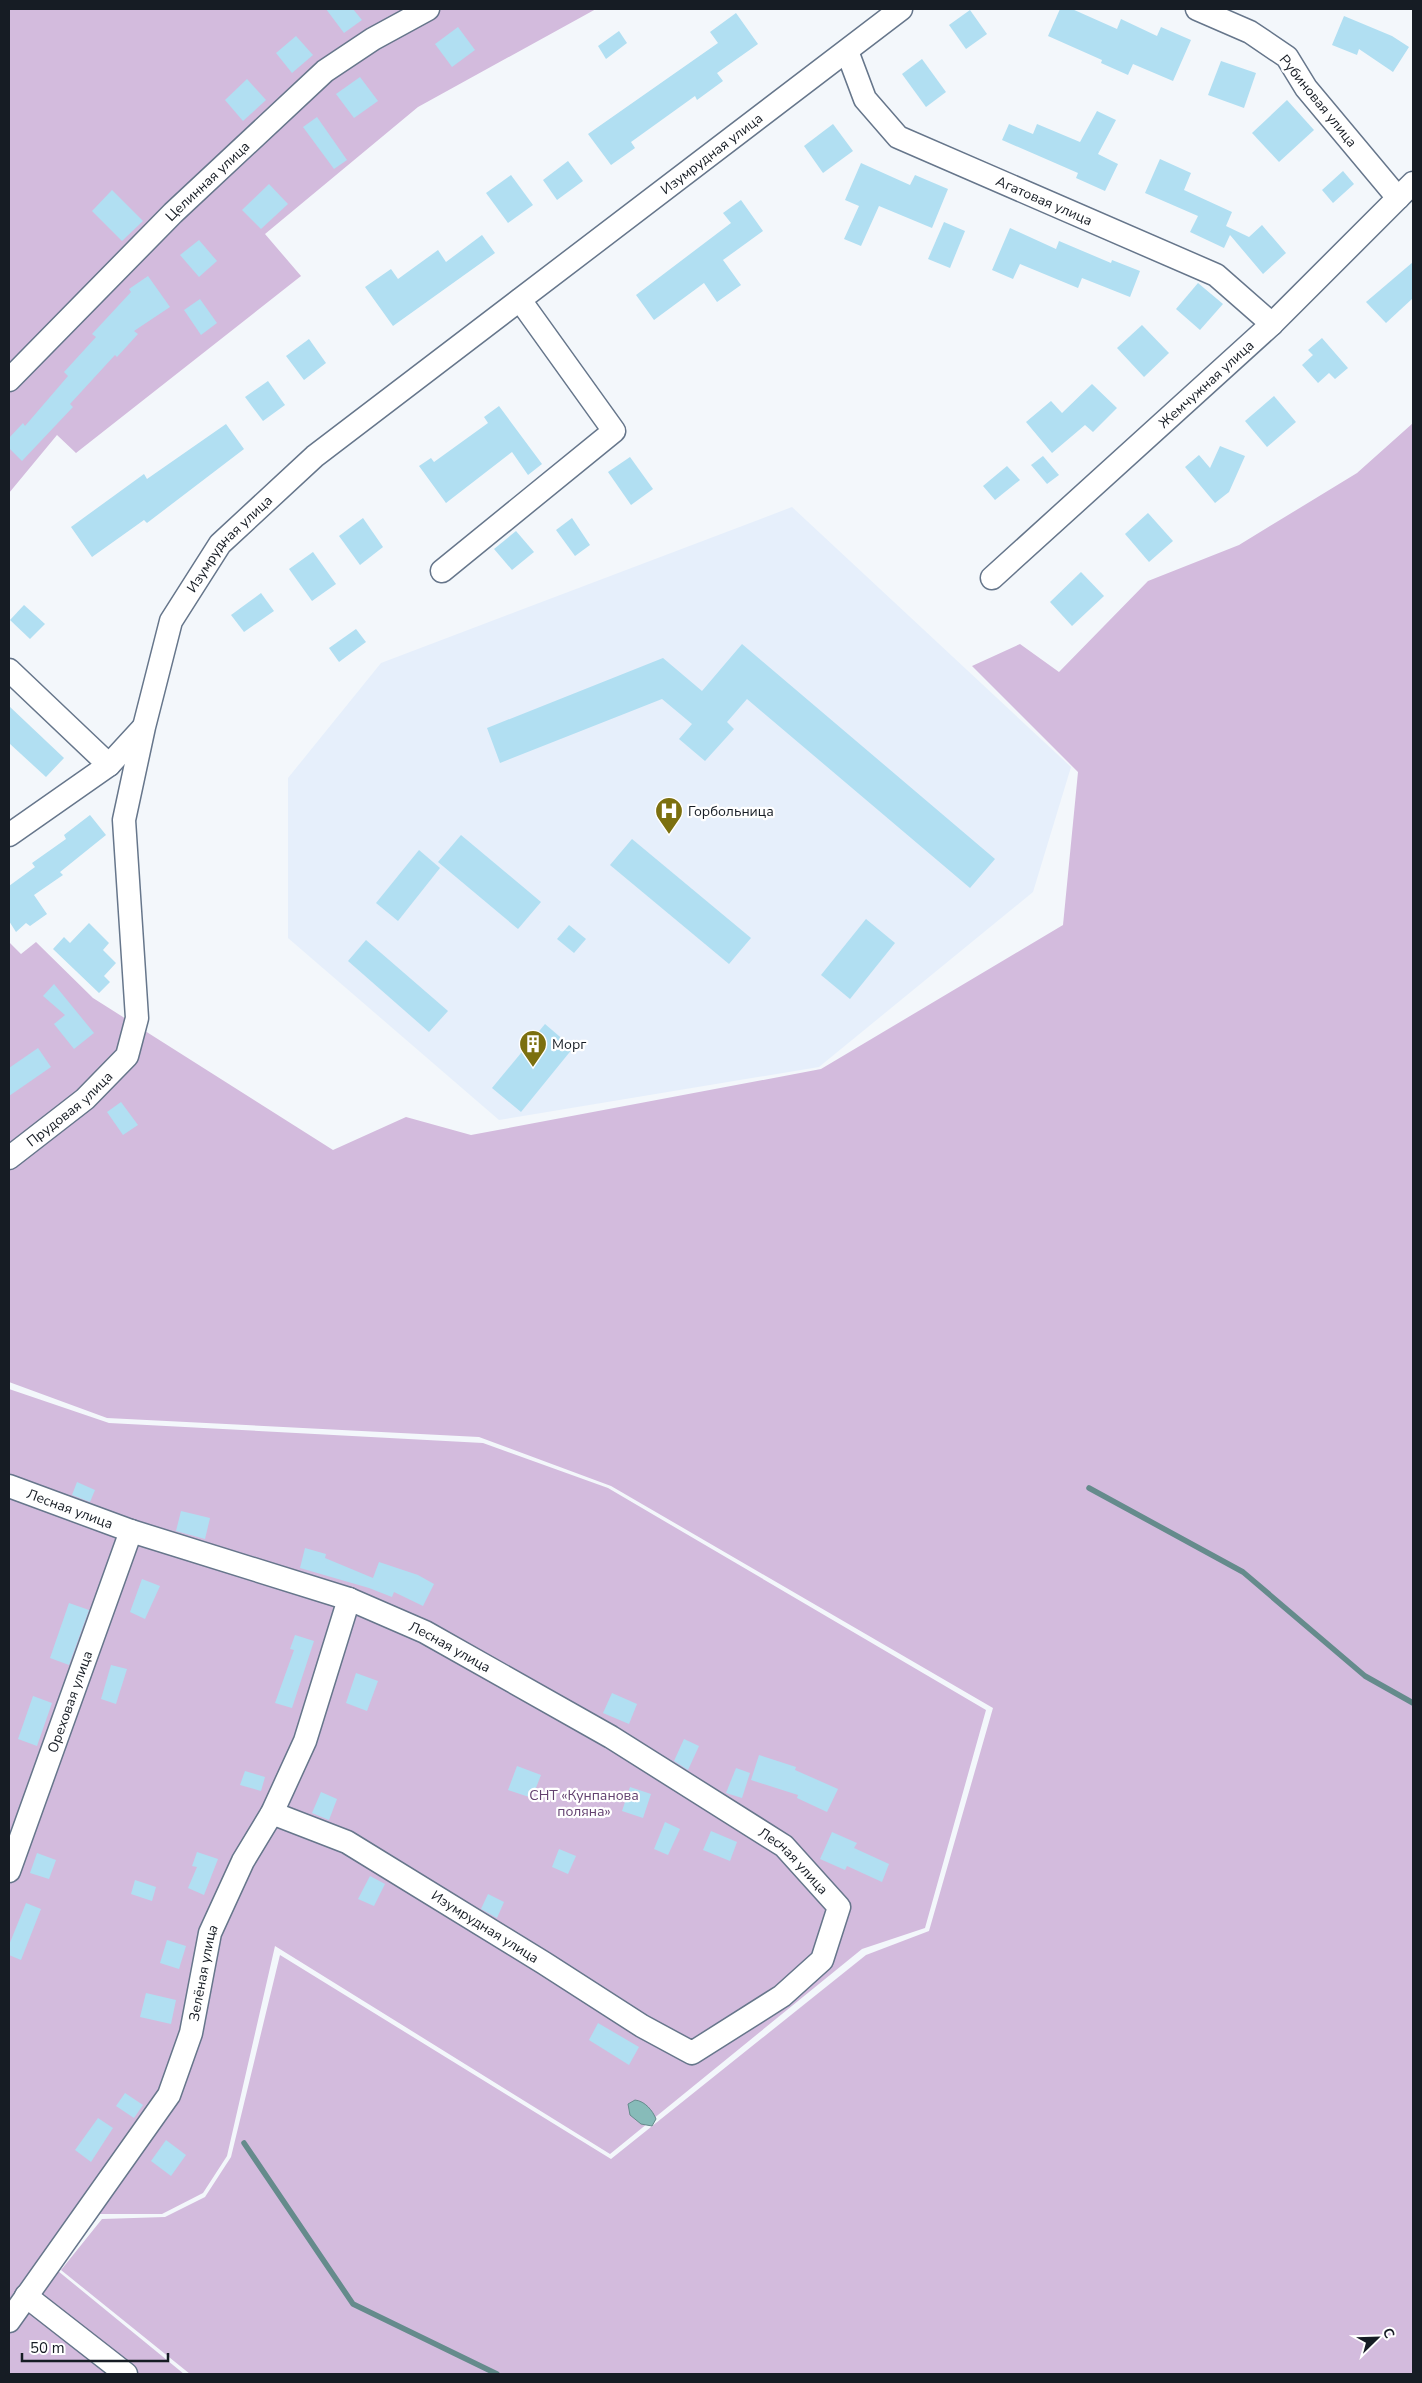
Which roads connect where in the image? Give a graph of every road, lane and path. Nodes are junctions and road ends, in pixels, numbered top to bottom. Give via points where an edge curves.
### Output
1 (428, 9) edge
2 (901, 9) edge
3 (1196, 9) edge
4 (847, 51) junction
5 (1406, 191) edge
6 (520, 300) junction
7 (1272, 324) junction
8 (9, 380) edge
9 (442, 571) dead end
10 (992, 578) dead end
11 (9, 670) edge
12 (144, 727) junction
13 (109, 765) junction
14 (9, 835) edge
15 (9, 1158) edge
16 (9, 1486) edge
17 (131, 1531) junction
18 (348, 1599) junction
19 (272, 1813) junction
20 (9, 1871) edge
21 (692, 2053) joint
22 (26, 2296) junction
23 (9, 2321) edge
24 (126, 2374) edge

1 - 8 street, Целинная улица via 373,39 325,71 173,213
2 - 4 street, Изумрудная улица
3 - 5 street, Рубиновая улица via 1250,32 1287,56 1306,88
4 - 6 street, Изумрудная улица
4 - 7 street, Агатовая улица via 865,99 898,137 1216,275
5 - 7 street, Жемчужная улица
6 - 9 street via 614,431
6 - 12 street, Изумрудная улица via 314,456 220,544 171,621
7 - 10 street, Жемчужная улица
11 - 13 street
12 - 13 street, Изумрудная улица
12 - 15 street, Прудовая улица via 124,820 137,1018 127,1056 85,1100
13 - 14 street, Изумрудная улица
16 - 17 street, Лесная улица
17 - 18 street, Лесная улица
17 - 20 street, Ореховая улица
18 - 19 street, Зелёная улица via 305,1741
18 - 21 street, Лесная улица via 425,1632 611,1737 784,1846 839,1907 822,1960 782,1996
19 - 21 street, Изумрудная улица via 347,1842 642,2026
19 - 22 street, Зелёная улица via 243,1861 210,1933 191,2033 168,2095
22 - 23 street, Зелёная улица
22 - 24 street

